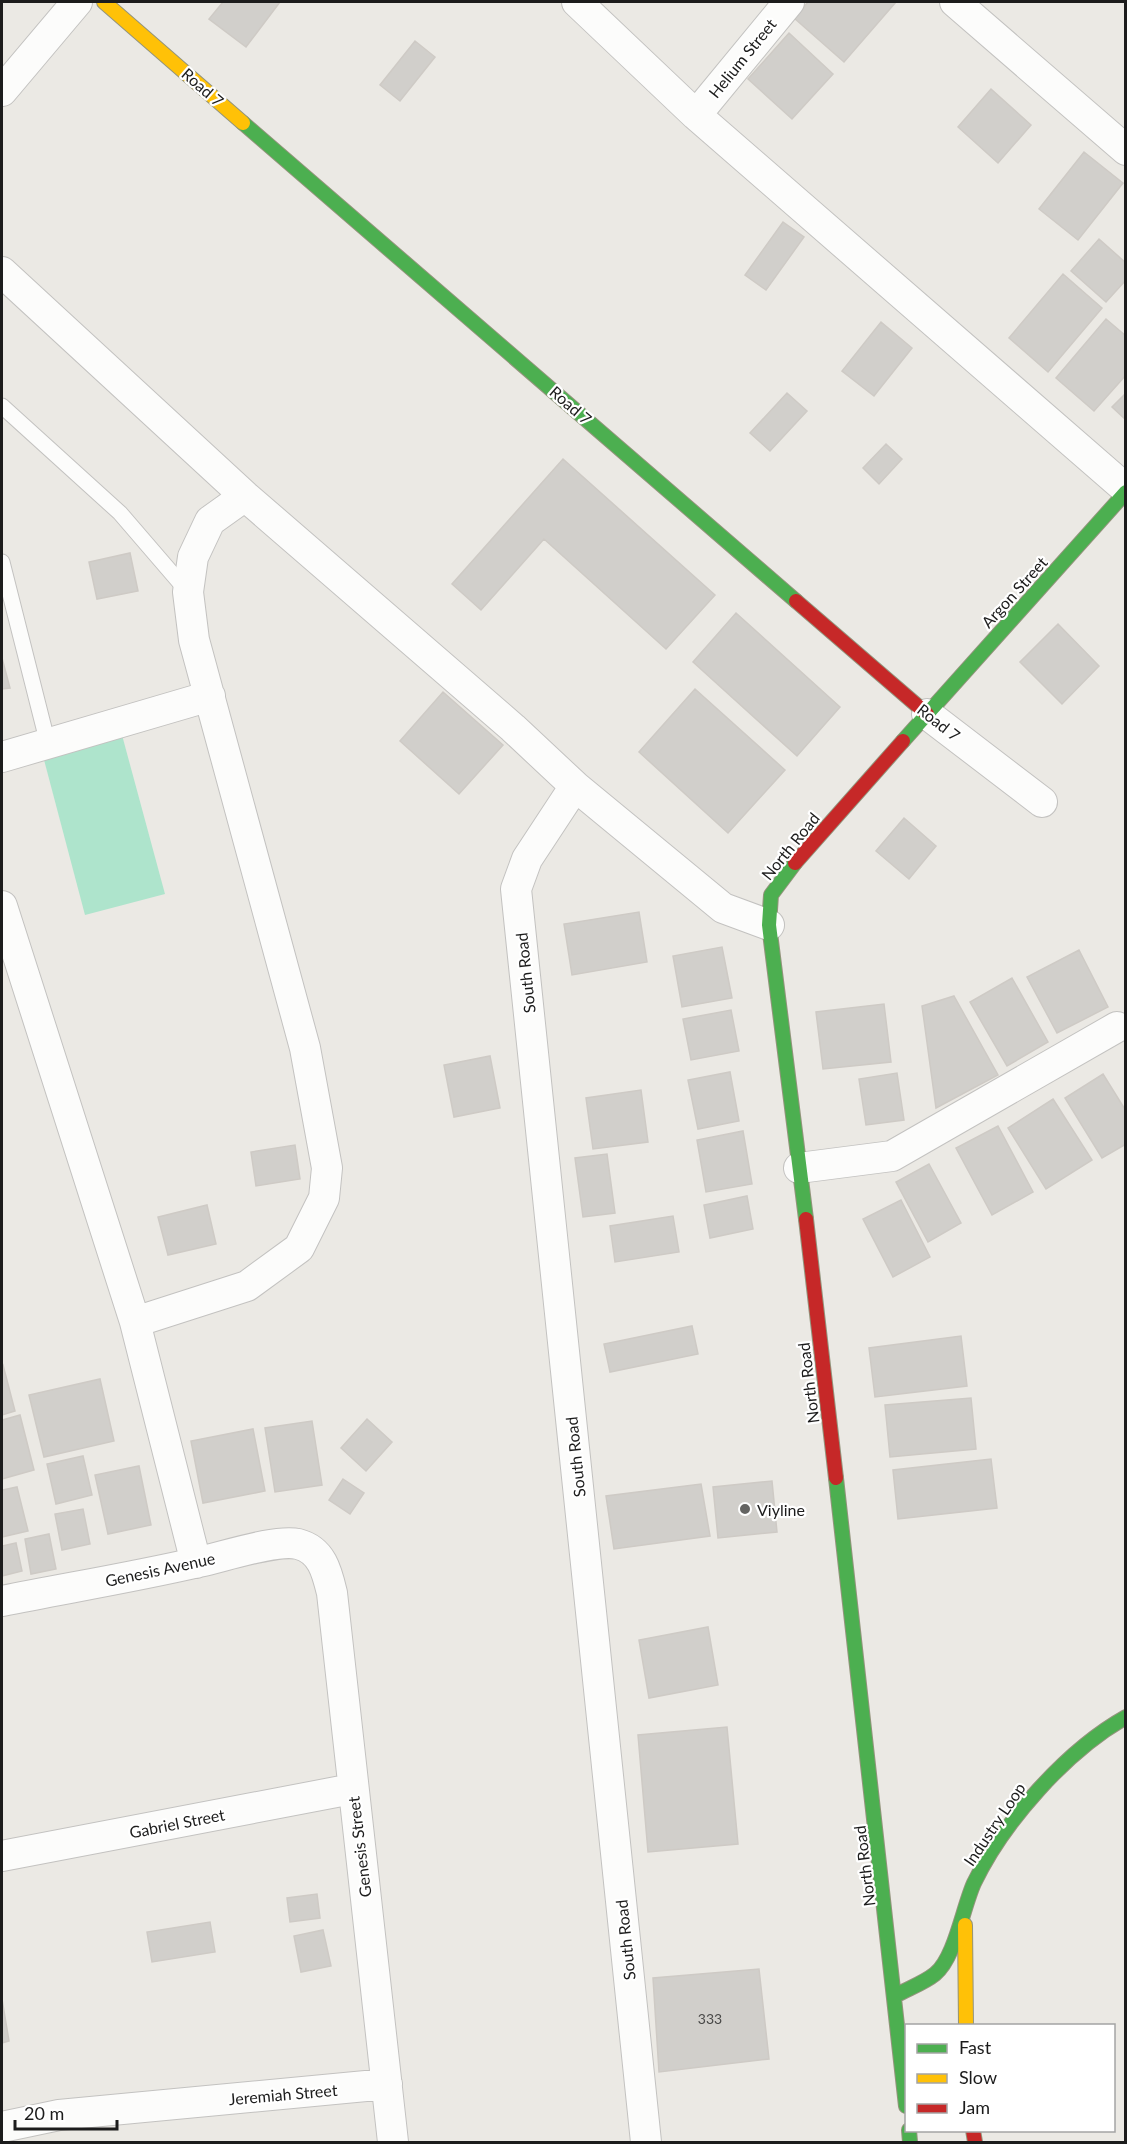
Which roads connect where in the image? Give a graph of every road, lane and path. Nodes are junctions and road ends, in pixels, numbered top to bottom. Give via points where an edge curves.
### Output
1 (77, 2) edge
2 (104, 2) edge
3 (578, 2) edge
4 (789, 2) edge
5 (955, 2) edge
6 (2, 91) edge
7 (696, 115) junction
8 (1125, 150) edge
9 (2, 272) edge
10 (2, 406) edge
11 (1125, 490) edge
12 (245, 496) junction
13 (2, 562) edge
14 (188, 592) junction
15 (210, 696) junction
16 (927, 714) junction
17 (48, 744) junction
18 (2, 757) edge
19 (575, 786) junction
20 (1042, 802) dead end
21 (2, 906) edge
22 (769, 925) junction
23 (1117, 1027) dead end
24 (799, 1168) junction
25 (135, 1322) junction
26 (317, 1554) joint
27 (196, 1563) junction
28 (2, 1601) edge
29 (1125, 1717) edge
30 (352, 1789) junction
31 (2, 1856) edge
32 (965, 1909) junction
33 (895, 1996) junction
34 (966, 2024) edge
35 (387, 2084) junction
36 (905, 2096) edge
37 (2, 2127) edge
38 (393, 2142) edge
39 (646, 2142) edge

1 - 6 street
2 - 16 street, Road 7
3 - 7 street
4 - 7 street, Helium Street
5 - 8 street
7 - 11 street
9 - 12 street
10 - 14 lane via 120,513
11 - 16 street, Argon Street
12 - 14 street via 210,521 194,557
12 - 19 street
13 - 17 lane
14 - 15 street via 194,640
15 - 17 street
15 - 25 street via 305,1048 327,1168 324,1198 299,1248 247,1286
16 - 20 street, Road 7
16 - 22 street, North Road via 785,874 771,895
17 - 18 street
19 - 22 street via 723,908
19 - 39 street, South Road via 527,859 516,889
21 - 25 street
22 - 24 street, North Road
23 - 24 street via 892,1156
24 - 33 street, North Road
25 - 27 street
26 - 27 street, Genesis Avenue via 298,1544 277,1544
26 - 30 street, Genesis Street via 332,1593
27 - 28 street, Genesis Avenue
29 - 32 street, Industry Loop via 1041,1785 998,1842 974,1883
30 - 31 street, Gabriel Street
30 - 35 street, Genesis Street
32 - 33 street via 946,1960 935,1974
32 - 34 street, Industry Loop
33 - 36 street, North Road
35 - 37 street, Jeremiah Street via 59,2115
35 - 38 street, Genesis Street

